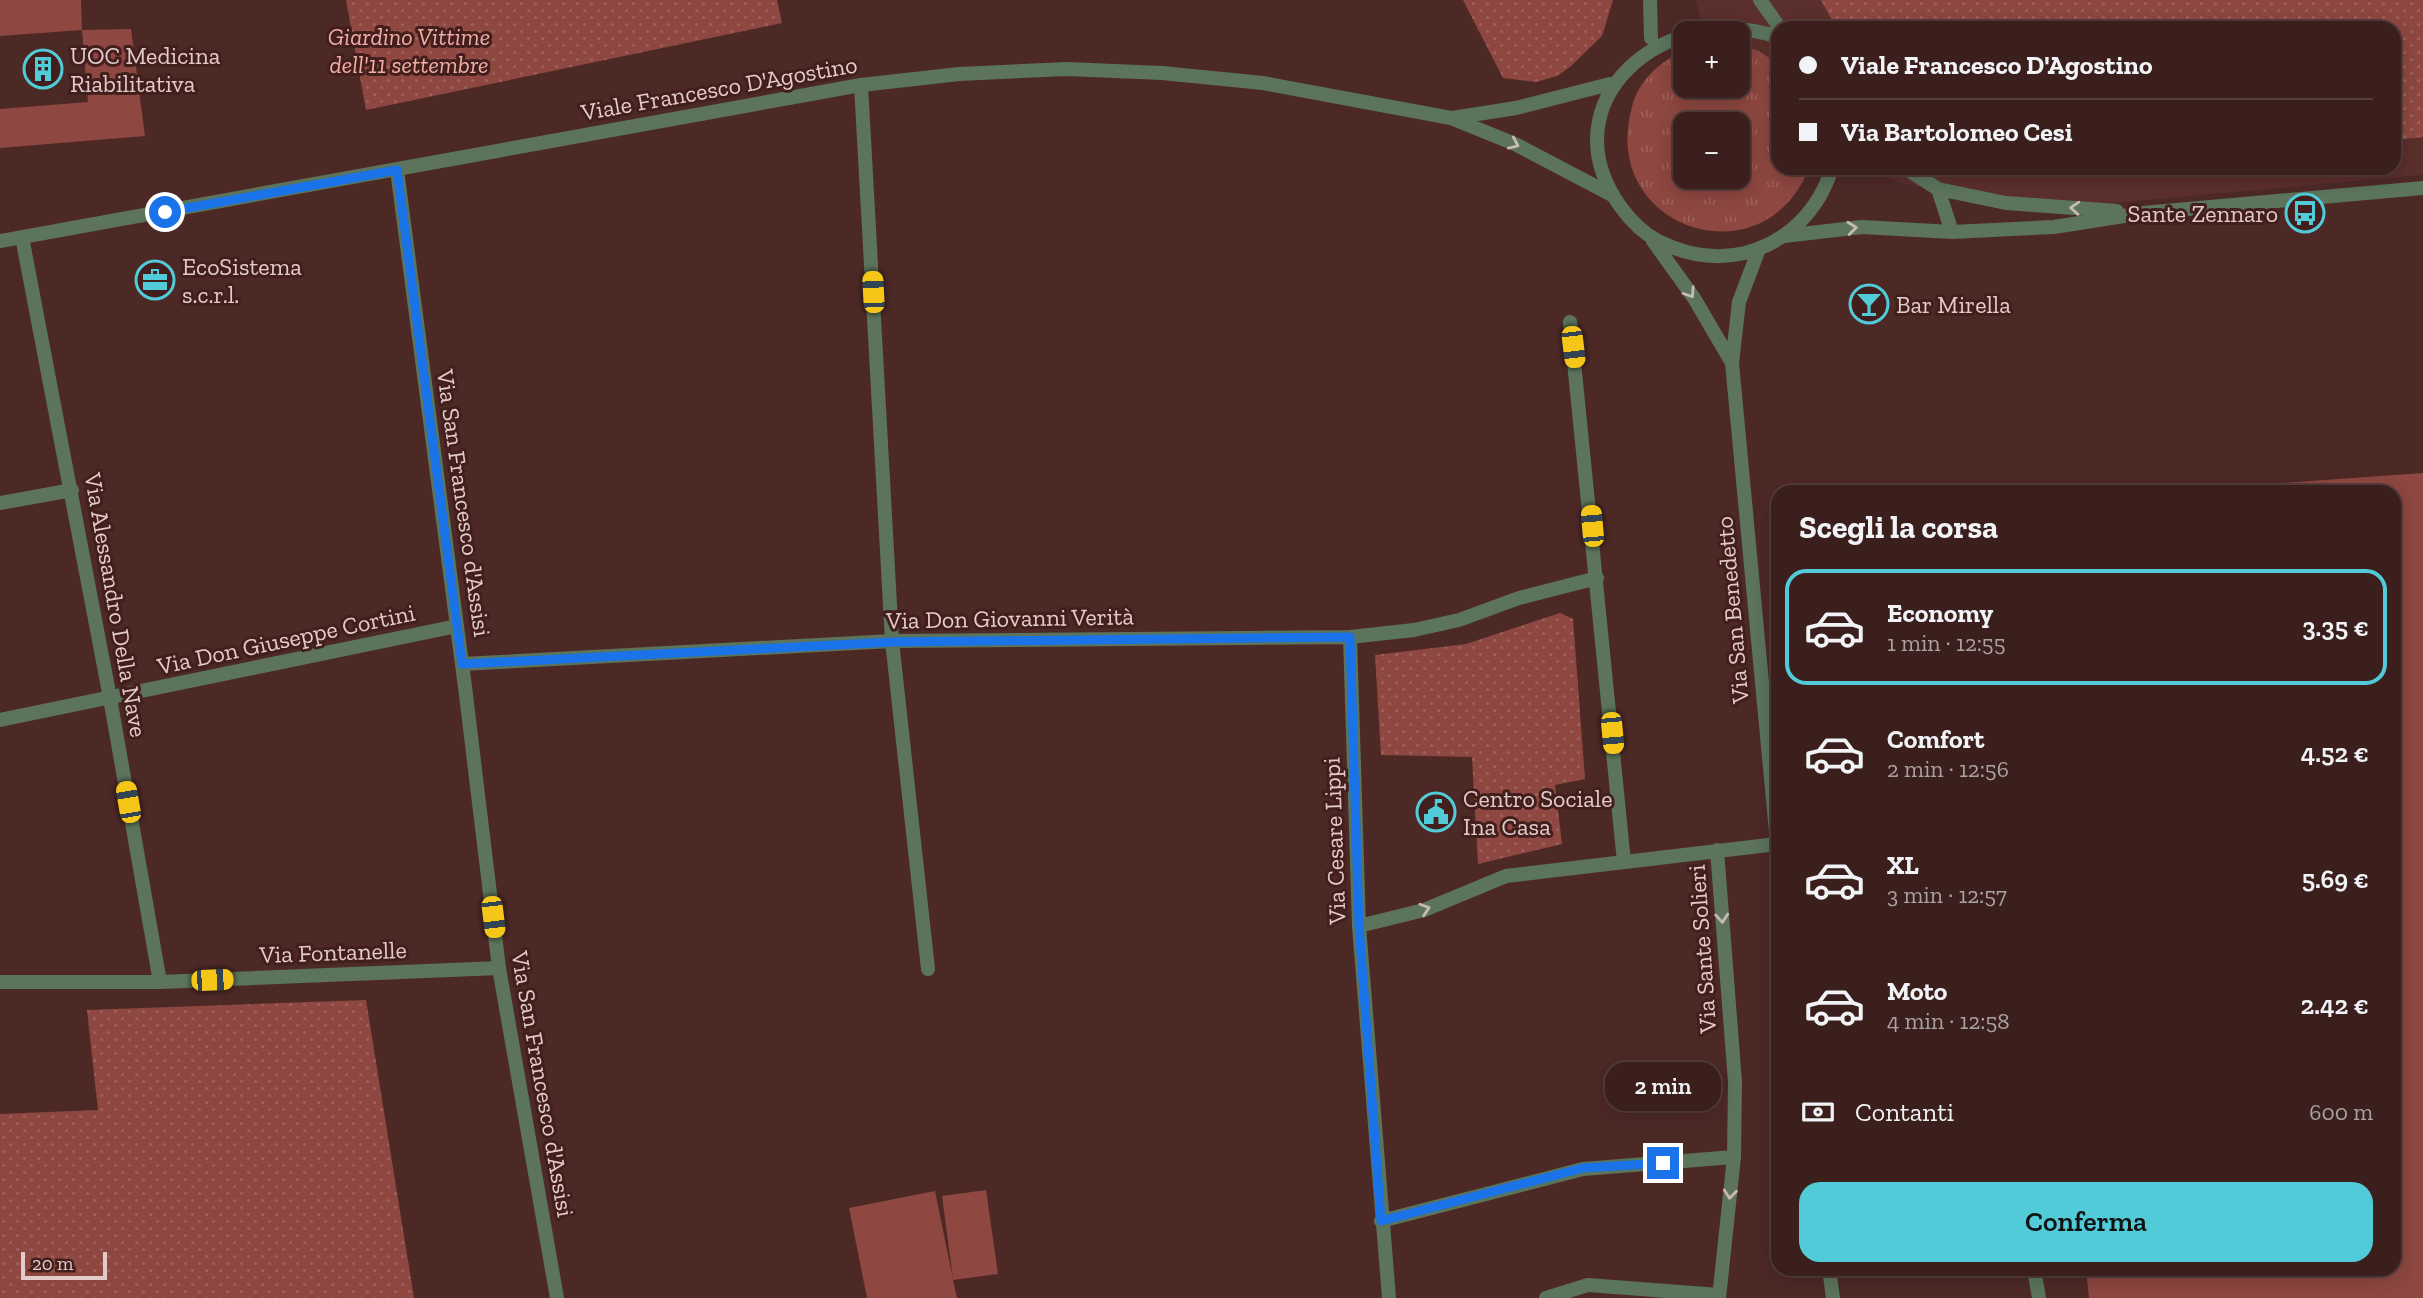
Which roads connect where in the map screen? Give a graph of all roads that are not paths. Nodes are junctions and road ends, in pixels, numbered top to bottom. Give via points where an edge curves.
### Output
1 (1650, 0) edge
2 (1760, 0) edge
3 (1775, 21) edge
4 (1771, 34) edge
5 (1651, 38) junction
6 (1610, 84) junction
7 (861, 85) junction
8 (1451, 118) junction
9 (397, 170) junction
10 (1829, 175) edge
11 (1916, 175) edge
12 (2423, 188) edge
13 (1938, 189) junction
14 (1612, 195) junction
15 (2143, 214) junction
16 (1952, 232) junction
17 (1784, 236) junction
18 (22, 237) junction
19 (1650, 237) junction
20 (0, 242) edge
21 (1759, 249) junction
22 (1570, 322) dead end
23 (1732, 363) junction
24 (72, 490) junction
25 (0, 503) edge
26 (1597, 578) junction
27 (457, 626) junction
28 (1350, 637) junction
29 (892, 642) junction
30 (462, 664) junction
31 (110, 698) junction
32 (0, 720) edge
33 (1771, 783) edge
34 (1771, 848) edge
35 (1717, 850) junction
36 (1624, 862) junction
37 (1359, 926) junction
38 (499, 968) junction
39 (928, 969) dead end
40 (0, 982) edge
41 (160, 982) junction
42 (1734, 1157) junction
43 (1381, 1221) junction
44 (1830, 1276) edge
45 (2035, 1276) edge
46 (1719, 1296) edge
47 (556, 1298) edge
48 (1389, 1298) edge
49 (1546, 1298) edge
50 (1833, 1298) edge
51 (2039, 1298) edge

1 - 5 street
2 - 3 street
4 - 5 street, Viale Francesco D'Agostino via 1727,19 1675,26
5 - 6 street, Viale Francesco D'Agostino via 1628,58
6 - 8 street, Viale Francesco D'Agostino via 1516,108
6 - 14 street, Viale Francesco D'Agostino via 1598,139 1601,168
7 - 8 street, Viale Francesco D'Agostino via 1052,69 1162,73 1263,83
7 - 9 street, Viale Francesco D'Agostino
7 - 29 street
8 -> 14 street, Viale Francesco D'Agostino via 1515,144
9 - 18 street, Viale Francesco D'Agostino
9 - 27 street, Via San Francesco d'Assisi
10 - 17 street, Viale Francesco D'Agostino via 1805,218
11 - 13 street, Viale Francesco D'Agostino
12 - 15 street, Viale Francesco D'Agostino
15 -> 13 street, Viale Francesco D'Agostino via 2006,203
13 - 16 street
14 - 19 street, Viale Francesco D'Agostino
15 - 16 street, Viale Francesco D'Agostino via 2054,227
17 -> 16 street, Viale Francesco D'Agostino via 1862,227
17 - 21 street, Viale Francesco D'Agostino
18 - 20 street, Viale Francesco D'Agostino
18 - 24 street, Via Alessandro Della Nave
19 - 21 street, Viale Francesco D'Agostino via 1703,256 1732,256
19 -> 23 street, Via San Benedetto via 1694,298
21 - 23 street, Via San Benedetto via 1739,302
22 - 26 street
23 - 33 street, Via San Benedetto
24 - 25 street
24 - 31 street, Via Alessandro Della Nave
26 - 28 street via 1519,598 1459,620
26 - 36 street
27 - 30 street, Via San Francesco d'Assisi
27 - 31 street, Via Don Giuseppe Cortini
28 - 29 street, Via Don Giovanni Verità
28 - 37 street, Via Cesare Lippi
29 - 30 street, Via Don Giovanni Verità
29 - 39 street
30 - 38 street, Via San Francesco d'Assisi
31 - 32 street, Via Don Giuseppe Cortini
31 - 41 street, Via Alessandro Della Nave
34 - 35 street, Via Sante Solieri
35 - 36 street, Via Sante Solieri
35 -> 42 street, Via Sante Solieri via 1735,1082
37 -> 36 street, Via Sante Solieri via 1424,910 1506,876
37 - 43 street, Via Cesare Lippi
38 - 41 street, Via Fontanelle
38 - 47 street, Via San Francesco d'Assisi
40 - 41 street, Via Fontanelle
42 - 43 street via 1583,1168
42 -> 46 street, Via Sante Solieri
43 - 48 street, Via Cesare Lippi
44 - 50 street
45 - 51 street
46 - 49 street via 1588,1285

